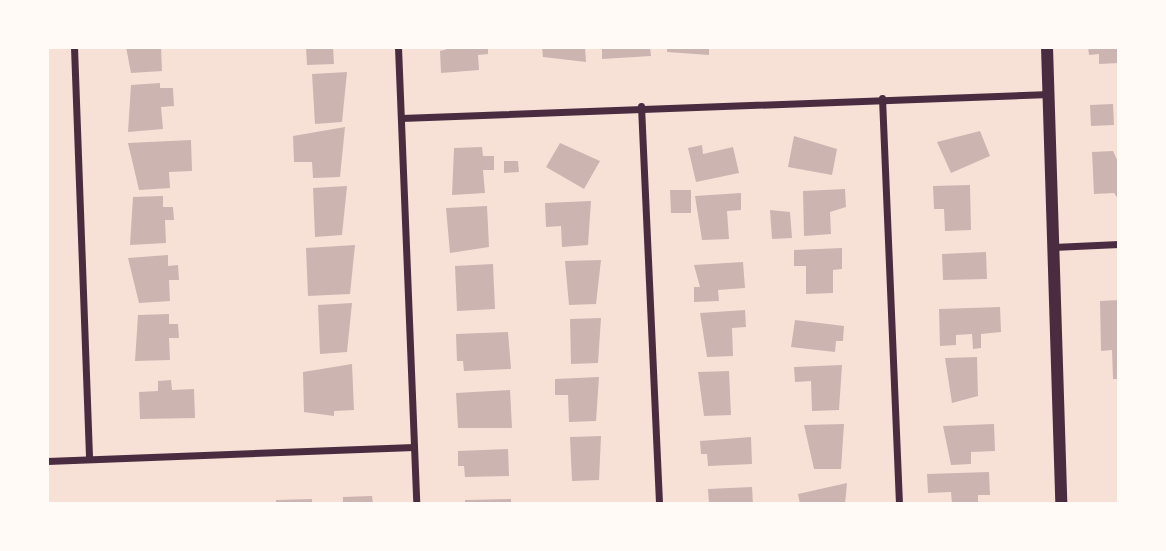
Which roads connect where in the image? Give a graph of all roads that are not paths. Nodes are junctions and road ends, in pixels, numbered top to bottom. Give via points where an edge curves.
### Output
1 (74, 47) edge
2 (398, 47) edge
3 (1047, 47) edge
4 (1050, 94) junction
5 (883, 98) junction
6 (641, 106) junction
7 (401, 118) junction
8 (1119, 244) edge
9 (1053, 247) junction
10 (414, 447) junction
11 (89, 458) junction
12 (47, 461) edge
13 (416, 504) edge
14 (659, 504) edge
15 (899, 504) edge
16 (1061, 504) edge

1 - 11 street
2 - 7 street
3 - 4 street
4 - 5 street
4 - 9 street
5 - 6 street
5 - 15 street
6 - 7 street
6 - 14 street
7 - 10 street
8 - 9 street
9 - 16 street
10 - 11 street
10 - 13 street
11 - 12 street

